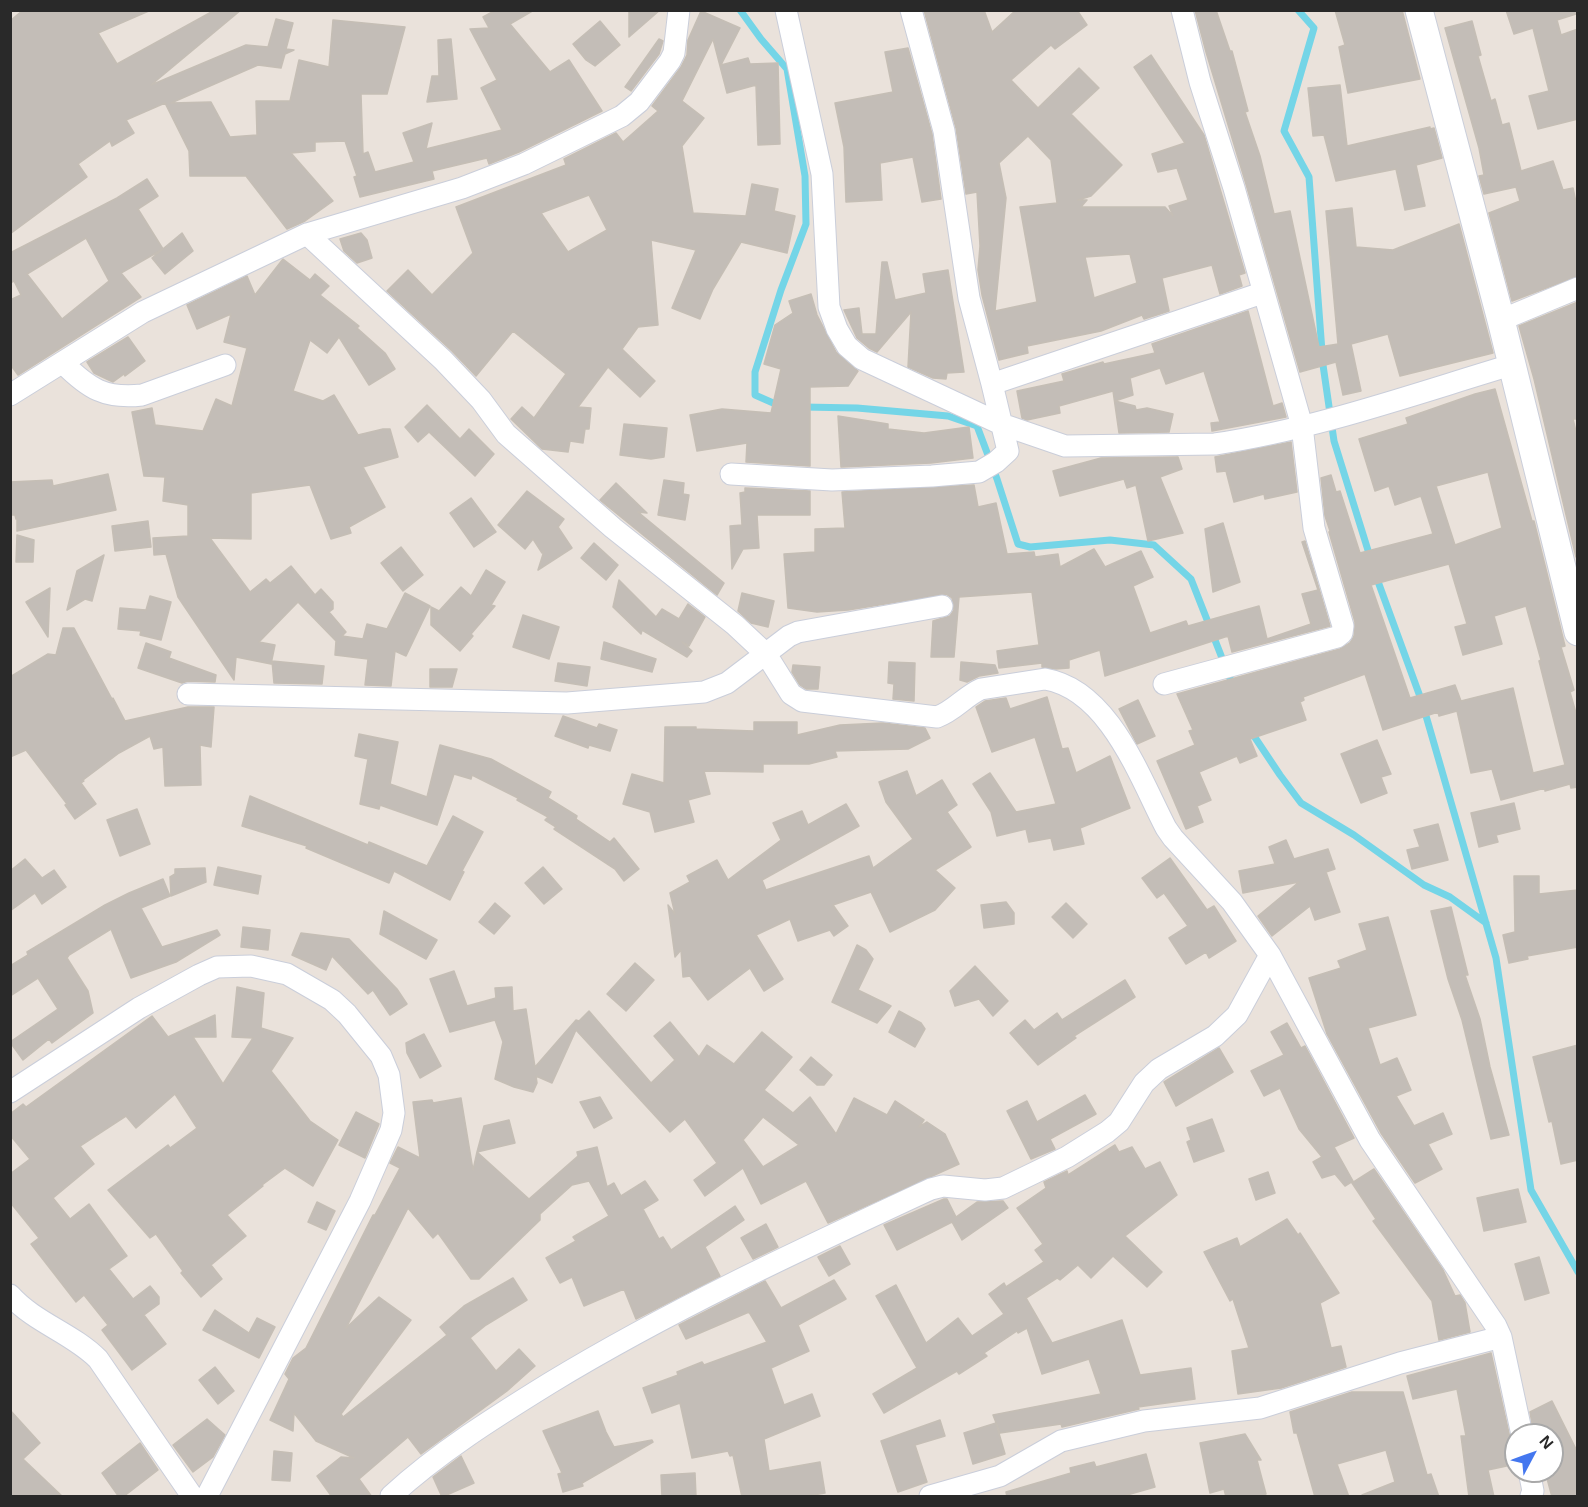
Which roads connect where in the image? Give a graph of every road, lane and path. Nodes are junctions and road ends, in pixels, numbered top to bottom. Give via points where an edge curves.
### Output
1 (679, 10) edge
2 (786, 10) edge
3 (911, 10) edge
4 (1182, 10) edge
5 (1419, 10) edge
6 (307, 234) junction
7 (1578, 288) edge
8 (1263, 293) junction
9 (1501, 320) junction
10 (63, 363) junction
11 (225, 364) dead end
12 (1511, 365) junction
13 (992, 384) junction
14 (10, 395) edge
15 (1001, 424) junction
16 (1309, 424) junction
17 (731, 474) dead end
18 (1572, 584) edge
19 (942, 606) dead end
20 (1578, 632) edge
21 (766, 654) junction
22 (1164, 684) dead end
23 (188, 694) dead end
24 (1270, 955) junction
25 (10, 1092) edge
26 (10, 1295) edge
27 (1501, 1337) junction
28 (1519, 1423) edge
29 (192, 1497) edge
30 (207, 1497) edge
31 (391, 1497) edge
32 (930, 1497) edge

1 - 6 street via 670,61 639,102 622,116 524,164 462,188
2 - 15 street via 819,155 829,307 837,329 861,359
3 - 13 street via 944,131 969,298
4 - 8 street
5 - 9 street
6 - 10 street via 143,312
6 - 21 street via 443,360 481,400 506,434
7 - 9 street
8 - 13 street
8 - 16 street
9 - 12 street
10 - 11 street via 81,381 102,393 133,396
10 - 14 street
12 - 16 street
12 - 18 street
13 - 15 street
15 - 16 street via 1065,446 1215,444
15 - 17 street via 1008,451 979,472 832,480
16 - 22 street via 1314,528 1342,633
18 - 20 street
19 - 21 street via 798,632
21 - 23 street via 727,683 705,692 567,703
21 - 24 street via 791,694 802,701 937,717 981,689 1045,679 1076,690 1116,731 1166,828 1232,902
24 - 27 street via 1370,1140
24 - 31 street via 1237,1015 1215,1035 1159,1069 1144,1083 1119,1122 1067,1157 1003,1188 931,1189 785,1257 596,1356 520,1402 424,1467
25 - 30 street via 139,1008 217,967 251,966 287,974 332,1000 381,1056 389,1075 394,1113 391,1130 360,1201
26 - 29 street via 30,1314 86,1347 98,1359
27 - 28 street
27 - 32 street via 1400,1362 1260,1408 1144,1421 1061,1441 1000,1476

